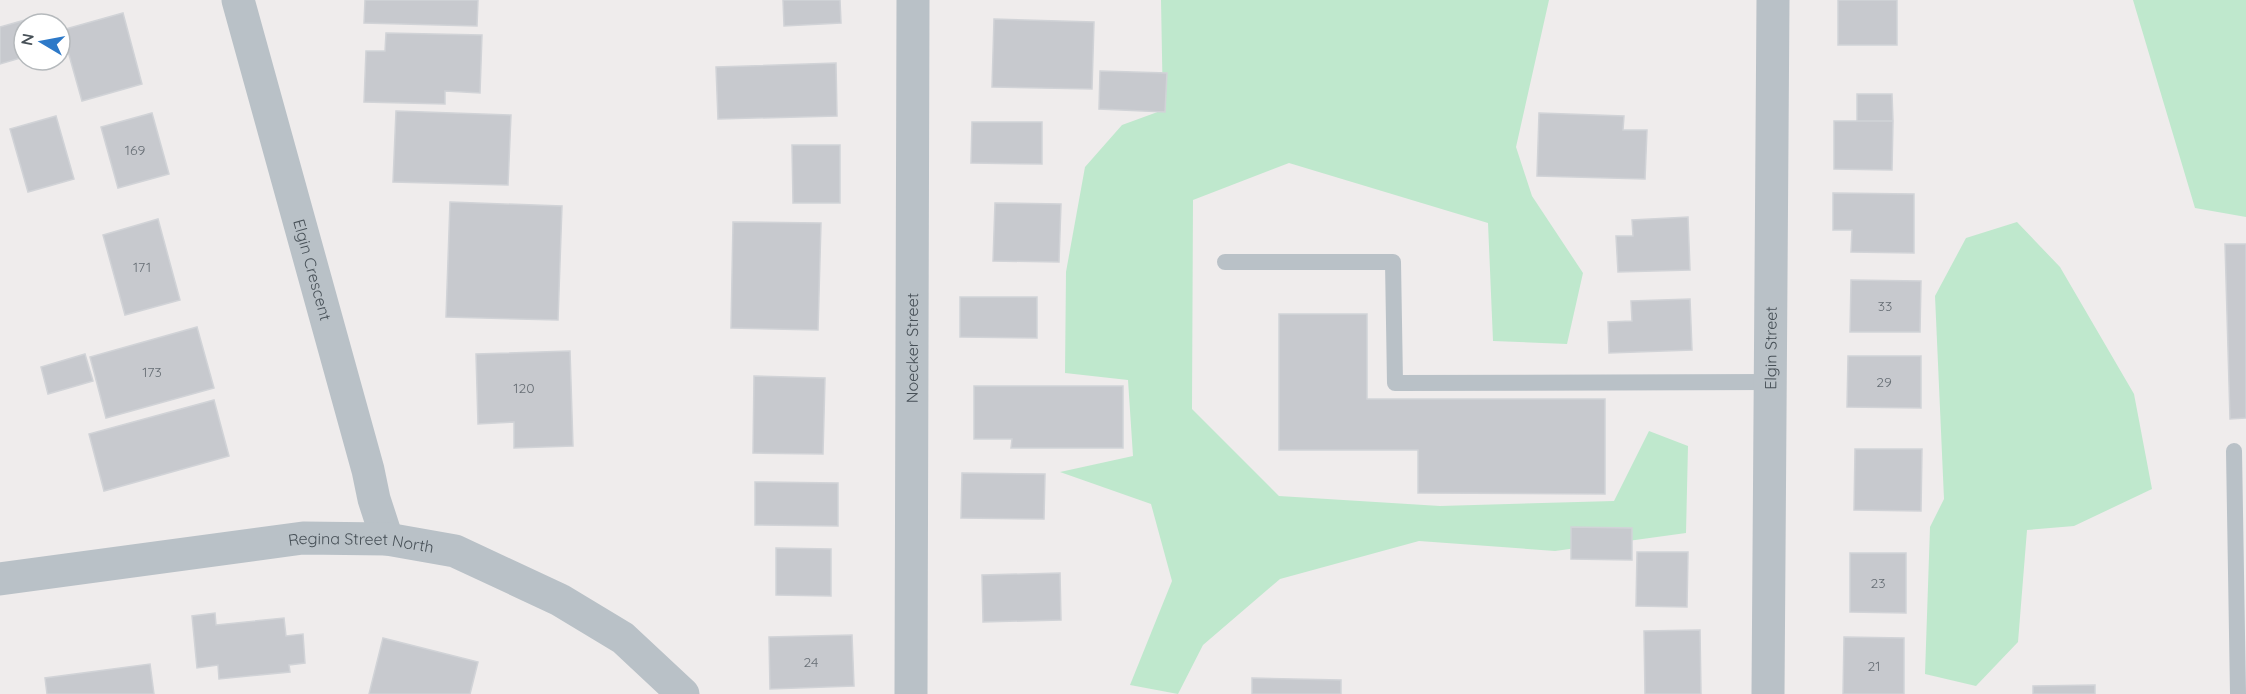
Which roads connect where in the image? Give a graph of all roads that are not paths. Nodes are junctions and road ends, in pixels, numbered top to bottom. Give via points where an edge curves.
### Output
1 (238, 0) edge
2 (913, 0) edge
3 (1773, 0) edge
4 (1225, 262) dead end
5 (1770, 382) junction
6 (2234, 451) dead end
7 (387, 540) junction
8 (0, 579) edge
9 (683, 694) edge
10 (911, 694) edge
11 (1768, 694) edge
12 (2238, 694) edge

1 - 7 street, Elgin Crescent
2 - 10 street, Noecker Street
3 - 5 street, Elgin Street
4 - 5 lane via 1393,262 1395,383
5 - 11 street, Elgin Street
6 - 12 lane
7 - 8 street, Regina Street North via 303,538
7 - 9 street, Regina Street North via 455,551 560,600 623,638

